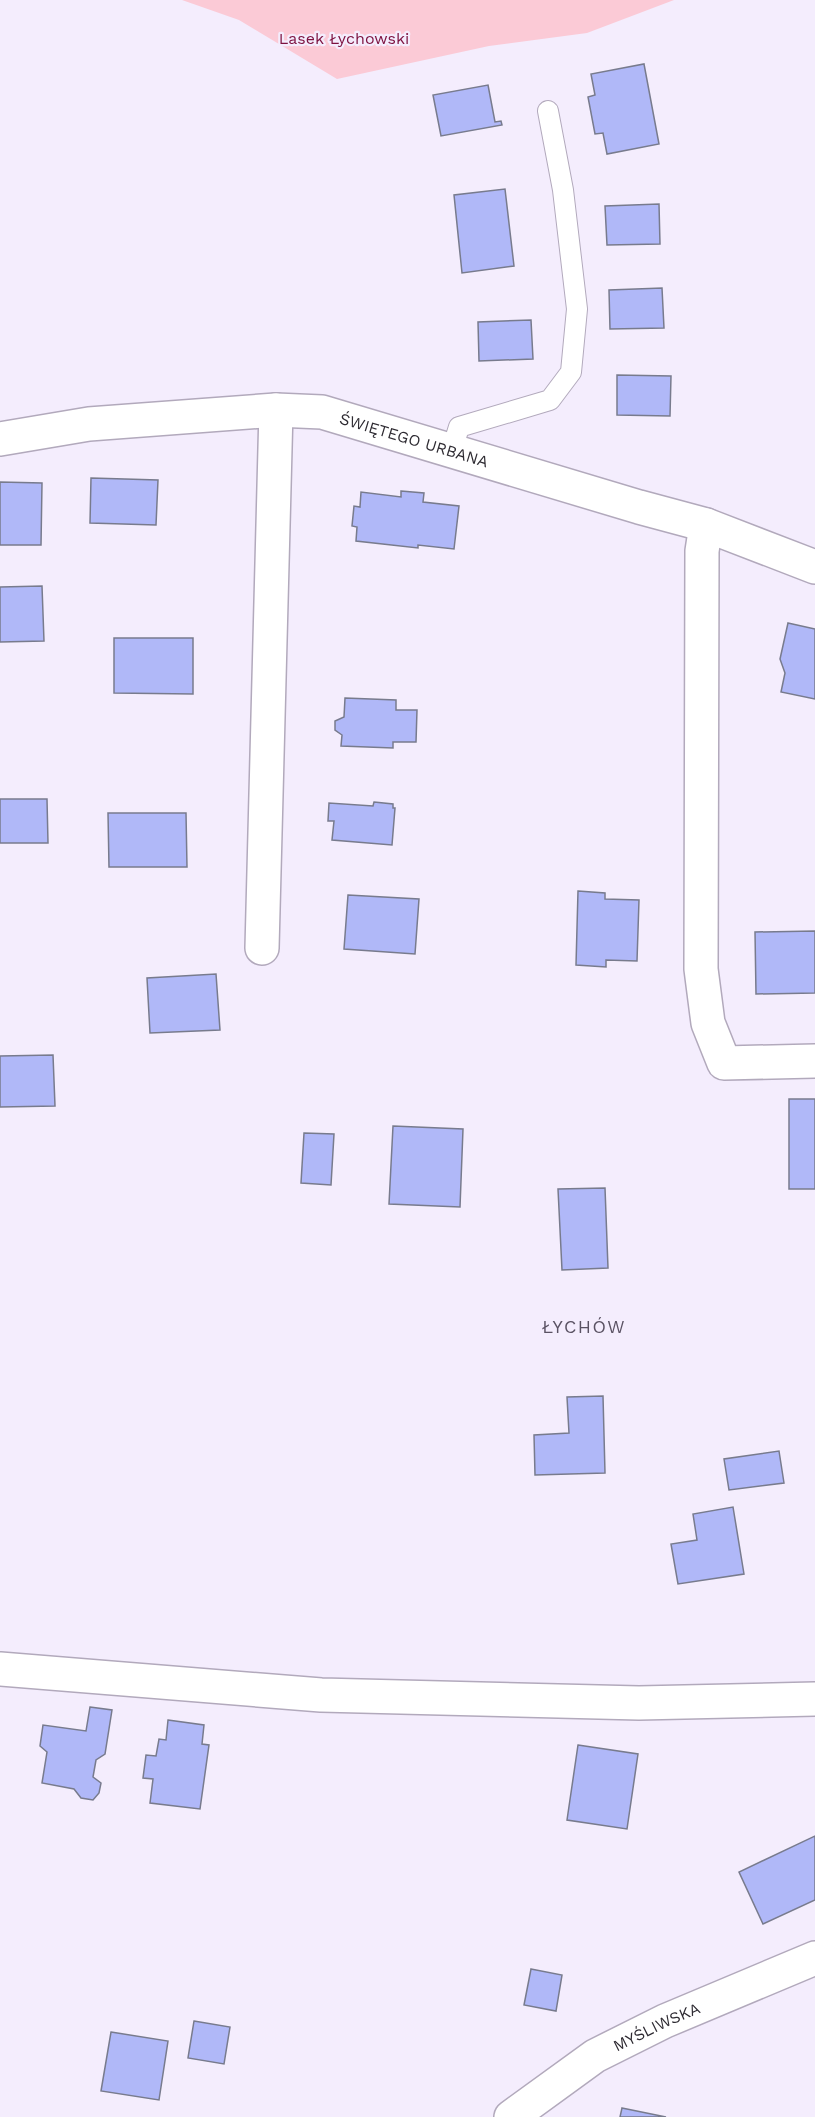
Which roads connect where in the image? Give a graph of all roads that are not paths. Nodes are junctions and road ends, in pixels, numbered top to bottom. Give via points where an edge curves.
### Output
1 (548, 111) dead end
2 (276, 410) junction
3 (0, 439) edge
4 (452, 450) junction
5 (706, 525) junction
6 (815, 567) edge
7 (262, 948) dead end
8 (815, 1061) edge
9 (0, 1669) edge
10 (815, 1700) edge
11 (815, 1959) edge
12 (511, 2117) edge

1 - 4 lane via 563,190 577,309 571,372 550,400 459,427
2 - 3 street, ŚWIĘTEGO URBANA via 89,424
2 - 4 street, ŚWIĘTEGO URBANA via 322,411
2 - 7 street
4 - 5 street, ŚWIĘTEGO URBANA
5 - 6 street, ŚWIĘTEGO URBANA
5 - 8 street via 702,551 699,896 701,969 708,1023 724,1063
9 - 10 street via 321,1695 639,1702
11 - 12 street, MYŚLIWSKA via 665,2021 595,2056

